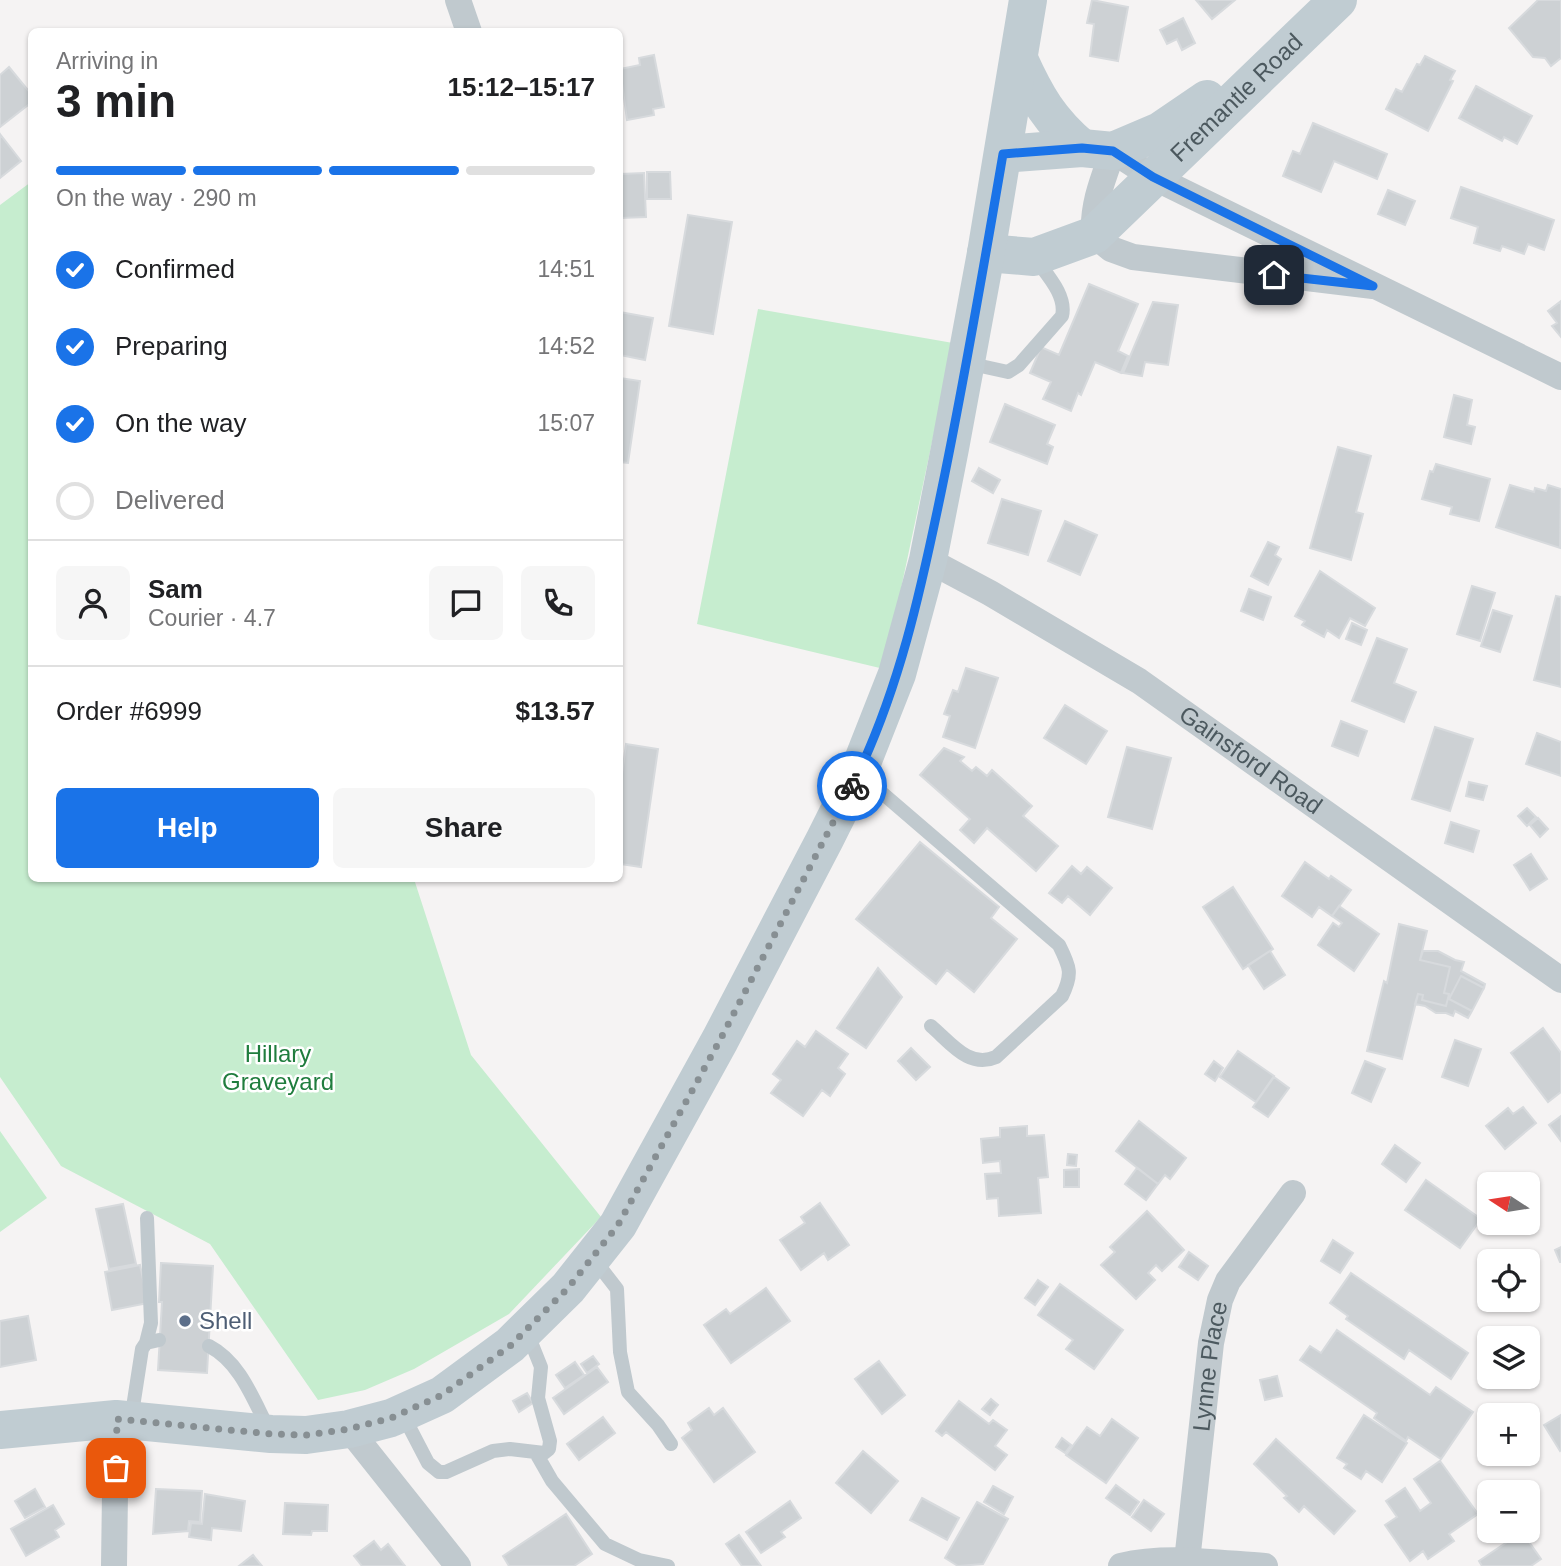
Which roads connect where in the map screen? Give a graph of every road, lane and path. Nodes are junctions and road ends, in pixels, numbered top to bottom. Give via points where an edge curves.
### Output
1 (458, 0) edge
2 (1028, 0) edge
3 (1327, 9) edge
4 (468, 28) edge
5 (1019, 59) junction
6 (1097, 149) junction
7 (1003, 154) junction
8 (1153, 177) junction
9 (1094, 235) junction
10 (986, 253) junction
11 (1034, 257) junction
12 (1373, 286) junction
13 (966, 363) junction
14 (1561, 377) edge
15 (928, 560) junction
16 (859, 773) junction
17 (1561, 980) edge
18 (931, 1026) dead end
19 (1293, 1193) dead end
20 (147, 1217) dead end
21 (592, 1257) junction
22 (527, 1331) junction
23 (209, 1346) dead end
24 (401, 1413) junction
25 (124, 1419) junction
26 (349, 1429) junction
27 (0, 1430) edge
28 (271, 1434) junction
29 (671, 1444) dead end
30 (536, 1453) junction
31 (1187, 1561) junction
32 (114, 1566) edge
33 (458, 1566) edge
34 (668, 1566) edge
35 (1121, 1566) edge
36 (1265, 1566) edge

1 - 4 street
2 - 5 main road
3 - 6 main road, Fremantle Road via 1184,117 1141,140
3 - 8 main road, Fremantle Road
5 - 6 main road via 1035,95 1062,131
5 - 7 main road
6 - 7 main road, Fremantle Road
6 - 8 street
6 - 9 street
7 - 10 main road
8 - 9 main road, Fremantle Road
8 - 12 street
9 - 11 main road
9 - 12 street via 1111,249 1133,257
10 - 11 main road
10 - 13 main road
11 - 13 lane via 1060,296 1062,316 1008,372
12 - 14 street
13 - 15 main road
15 - 16 main road via 897,674
15 - 17 street, Gainsford Road via 1139,681
16 - 18 lane via 1059,945 1070,967 1062,996 996,1057 970,1059
16 - 21 main road via 653,1164 618,1225
19 - 31 street, Lynne Place via 1228,1281 1214,1318
20 - 25 lane via 153,1341 142,1349
21 - 22 main road
21 - 29 lane via 617,1289 620,1352 628,1392
22 - 24 main road via 442,1395
22 - 30 lane via 541,1367 538,1398 550,1441 544,1453
23 - 28 lane via 232,1363
24 - 26 main road
24 - 30 lane via 428,1462 439,1472 493,1451
25 - 27 main road
25 - 28 main road
25 - 32 street
26 - 28 main road
26 - 33 street
30 - 34 lane via 552,1480 605,1544 639,1560
31 - 35 street
31 - 36 street

